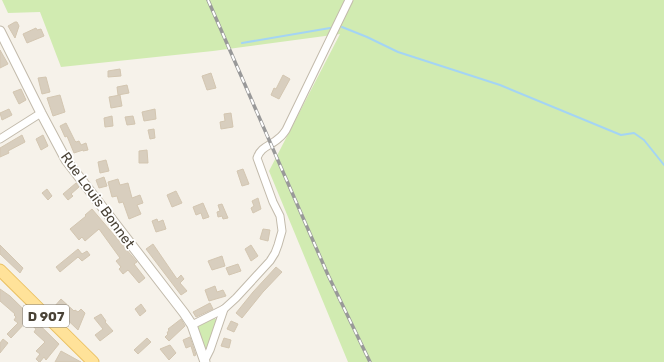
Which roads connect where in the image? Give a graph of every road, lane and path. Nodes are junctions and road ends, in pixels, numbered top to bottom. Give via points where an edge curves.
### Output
1 (349, 0) edge
2 (0, 31) edge
3 (3, 45) edge
4 (41, 113) junction
5 (0, 139) edge
6 (0, 270) edge
7 (224, 310) junction
8 (192, 325) junction
9 (205, 361) edge
10 (93, 362) edge

1 - 7 street via 286,130 279,139 262,149 257,158 280,216 282,230 270,261
2 - 3 street, Rue Louis Bonnet
3 - 4 street, Rue Louis Bonnet
4 - 5 street
4 - 8 street, Rue Louis Bonnet via 76,175
6 - 10 main road, D 907
7 - 8 street
7 - 9 street
8 - 9 street, Rue Louis Bonnet

